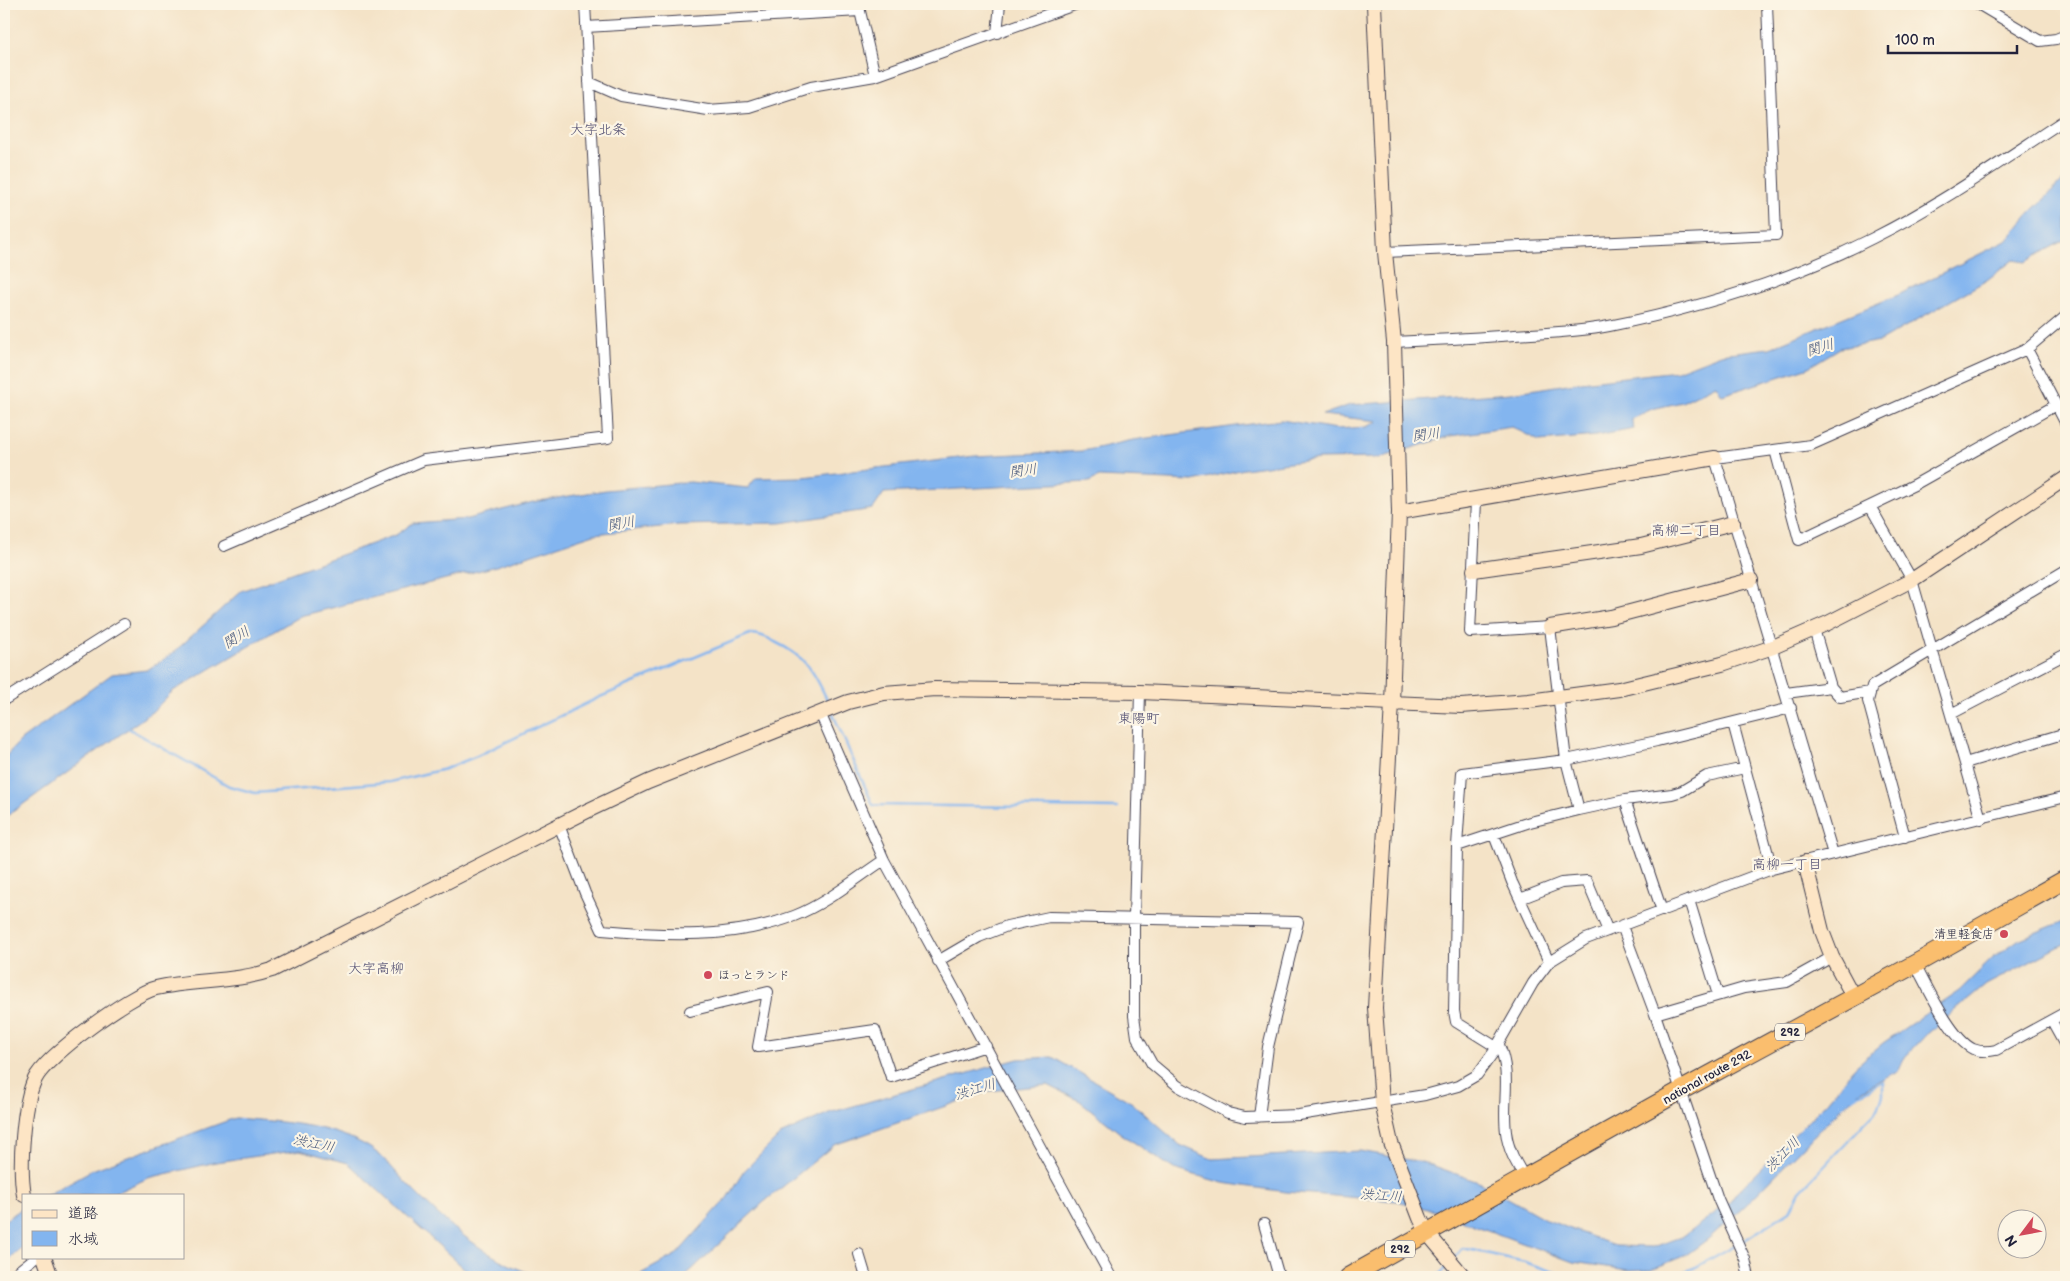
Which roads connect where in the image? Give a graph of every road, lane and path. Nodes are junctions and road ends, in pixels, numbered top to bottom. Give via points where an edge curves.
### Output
1 (585, 4) edge
2 (1000, 4) edge
3 (1077, 4) edge
4 (1374, 4) edge
5 (1767, 4) edge
6 (1978, 4) edge
7 (840, 8) edge
8 (586, 27) junction
9 (997, 33) junction
10 (2066, 35) edge
11 (875, 76) junction
12 (589, 82) junction
13 (2066, 119) edge
14 (1386, 252) junction
15 (2066, 316) edge
16 (1394, 342) junction
17 (2027, 349) junction
18 (2056, 404) junction
19 (2066, 424) edge
20 (1775, 450) junction
21 (1715, 458) junction
22 (2066, 478) edge
23 (1476, 500) junction
24 (1870, 506) junction
25 (1399, 508) junction
26 (1733, 523) junction
27 (224, 546) dead end
28 (1474, 570) junction
29 (2066, 570) edge
30 (1751, 580) junction
31 (1912, 580) junction
32 (124, 624) dead end
33 (1550, 627) junction
34 (1814, 629) junction
35 (1773, 647) junction
36 (1932, 650) junction
37 (2066, 654) edge
38 (1831, 686) junction
39 (1140, 692) junction
40 (1870, 692) junction
41 (1786, 693) junction
42 (1559, 698) junction
43 (4, 700) edge
44 (1392, 703) junction
45 (1791, 708) junction
46 (820, 713) junction
47 (1951, 714) junction
48 (1734, 723) junction
49 (2066, 733) edge
50 (1566, 760) junction
51 (1965, 763) junction
52 (1745, 768) junction
53 (2066, 797) edge
54 (1625, 800) junction
55 (1579, 810) junction
56 (1981, 819) junction
57 (559, 825) junction
58 (1494, 835) junction
59 (1905, 837) junction
60 (1457, 846) junction
61 (1833, 854) junction
62 (884, 860) junction
63 (1805, 862) junction
64 (1772, 869) junction
65 (2066, 879) edge
66 (1520, 899) junction
67 (1690, 900) junction
68 (1662, 911) junction
69 (1134, 918) junction
70 (1622, 926) junction
71 (1608, 932) junction
72 (1832, 957) junction
73 (938, 961) junction
74 (1548, 962) junction
75 (1915, 964) junction
76 (1718, 995) junction
77 (1854, 998) junction
78 (690, 1011) dead end
79 (2066, 1012) edge
80 (1655, 1014) junction
81 (2051, 1020) junction
82 (1499, 1045) junction
83 (986, 1046) junction
84 (2066, 1047) edge
85 (1680, 1091) junction
86 (1382, 1103) junction
87 (1259, 1117) junction
88 (1519, 1182) junction
89 (24, 1194) edge
90 (1264, 1224) dead end
91 (1428, 1234) junction
92 (859, 1254) dead end
93 (35, 1258) edge
94 (44, 1258) edge
95 (11, 1277) edge
96 (51, 1277) edge
97 (866, 1277) edge
98 (1111, 1277) edge
99 (1279, 1277) edge
100 (1348, 1277) edge
101 (1464, 1277) edge
102 (1749, 1277) edge

1 - 8 street
2 - 9 street
3 - 9 street
4 - 14 street
5 - 14 street via 1776,234
6 - 10 street via 2040,41 2056,40
7 - 8 street
7 - 11 street via 860,11
8 - 12 street
9 - 11 street
11 - 12 street via 811,87 749,107 708,110 621,96
12 - 27 street via 608,438 424,460
13 - 16 street via 1918,214 1874,238 1833,258 1735,294 1578,331
14 - 16 street
15 - 17 street
16 - 25 street
17 - 18 street
17 - 20 street via 1811,445
18 - 19 street
18 - 24 street via 1914,485
20 - 21 street
20 - 24 street via 1799,540
21 - 23 street
21 - 26 street
22 - 31 street
23 - 25 street
23 - 28 street
24 - 31 street
25 - 44 street
26 - 28 street via 1641,546
26 - 30 street
28 - 33 street via 1470,632
29 - 36 street
30 - 33 street via 1611,617
30 - 35 street
31 - 34 street
31 - 36 street
32 - 43 street
33 - 42 street
34 - 35 street
34 - 38 street
35 - 41 street
35 - 42 street via 1678,676
36 - 40 street via 1872,686
36 - 47 street
37 - 47 street
38 - 40 street via 1840,697
38 - 41 street
39 - 44 street
39 - 46 street via 936,689 884,693
39 - 69 street
40 - 59 street via 1868,701
41 - 45 street
42 - 44 street via 1461,706
42 - 50 street
44 - 86 street via 1375,1008
45 - 48 street
45 - 61 street
46 - 57 street via 648,782
46 - 62 street
47 - 51 street
48 - 50 street
48 - 52 street
49 - 51 street
50 - 55 street
50 - 60 street via 1462,773
51 - 56 street
52 - 54 street via 1707,776 1672,794
52 - 64 street
53 - 56 street
54 - 55 street
54 - 68 street
55 - 58 street
56 - 59 street
57 - 62 street via 602,930 679,935 726,932 761,925 794,916 820,903
57 - 89 street via 272,970 153,989 101,1020 66,1046 35,1078 27,1112 20,1176
58 - 60 street
58 - 66 street
59 - 61 street
60 - 82 street via 1456,1022 1493,1045
61 - 63 street
62 - 73 street
63 - 64 street
63 - 72 street via 1822,931
64 - 67 street
65 - 75 highway, national route 292 / 292
66 - 71 street via 1561,883 1587,881
66 - 74 street
67 - 68 street
67 - 76 street
68 - 70 street
69 - 73 street via 1049,917 1006,926 979,937
69 - 87 street via 1134,1016 1137,1037 1152,1064 1200,1100 1228,1113
69 - 87 street via 1298,922 1268,1047
70 - 71 street
70 - 80 street
71 - 74 street via 1586,939
72 - 76 street via 1787,982
72 - 77 street
73 - 83 street
74 - 82 street
75 - 77 highway, national route 292 / 292
75 - 81 street via 1951,1027 1972,1049 1987,1052 2002,1047
76 - 80 street
77 - 85 highway, national route 292 / 292
78 - 83 street via 768,992 758,1047 875,1030 891,1077
79 - 81 street
80 - 85 street
81 - 84 street
82 - 86 street via 1477,1075 1458,1086
82 - 88 street via 1506,1061 1506,1132
83 - 98 street
85 - 88 highway, national route 292 / 292
85 - 102 street via 1718,1199 1745,1259
86 - 87 street via 1299,1115
86 - 91 street via 1391,1143
88 - 91 highway, national route 292 / 292
90 - 99 street
91 - 100 highway, national route 292 / 292
91 - 101 street
92 - 97 street
93 - 95 street
94 - 96 street

